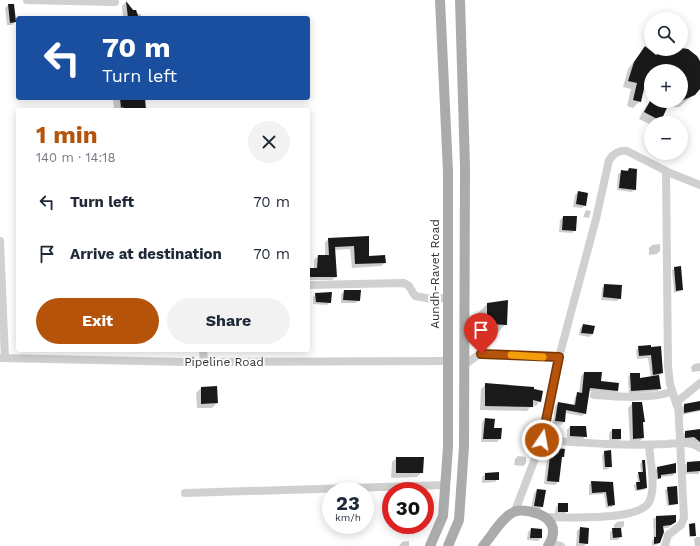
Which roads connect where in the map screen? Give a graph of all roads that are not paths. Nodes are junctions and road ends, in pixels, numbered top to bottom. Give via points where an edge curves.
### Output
1 (27, 0) edge
2 (440, 0) edge
3 (460, 0) edge
4 (115, 2) dead end
5 (666, 170) junction
6 (700, 185) edge
7 (0, 241) edge
8 (310, 284) edge
9 (448, 298) junction
10 (204, 352) edge
11 (559, 357) junction
12 (2, 358) edge
13 (448, 361) junction
14 (204, 362) junction
15 (464, 365) junction
16 (700, 383) edge
17 (672, 392) junction
18 (594, 395) dead end
19 (677, 406) junction
20 (542, 440) junction
21 (680, 443) junction
22 (649, 445) junction
23 (700, 448) edge
24 (446, 485) junction
25 (185, 493) dead end
26 (515, 511) junction
27 (547, 517) junction
28 (549, 544) edge
29 (430, 546) edge
30 (448, 546) edge
31 (483, 546) edge
32 (561, 546) edge
33 (665, 546) edge

1 - 4 street
2 - 9 main road, Aundh-Ravet Road via 448,172
3 - 15 main road via 465,167
5 - 6 street
5 - 11 street via 622,150 609,160 596,220
5 - 17 street via 668,366
7 - 12 street
8 - 9 street via 404,283 415,296
9 - 13 main road, Aundh-Ravet Road
10 - 14 street
11 - 15 street via 485,354 478,355
11 - 20 street
12 - 14 street, Pipeline Road
13 - 14 street, Pipeline Road
13 - 24 main road, Aundh-Ravet Road
15 - 30 main road via 461,506 456,528
16 - 19 street via 680,398
17 - 18 street via 637,397
17 - 19 street
19 - 21 street
20 - 22 street via 616,446
20 - 26 street
21 - 22 street
21 - 23 street
21 - 33 street via 684,518 681,525 668,535
22 - 27 street via 652,488 650,501 644,508 620,516
24 - 25 street
24 - 29 main road, Aundh-Ravet Road via 441,522
26 - 27 main road via 522,510
26 - 31 main road
27 - 28 main road via 552,527
28 - 32 street

